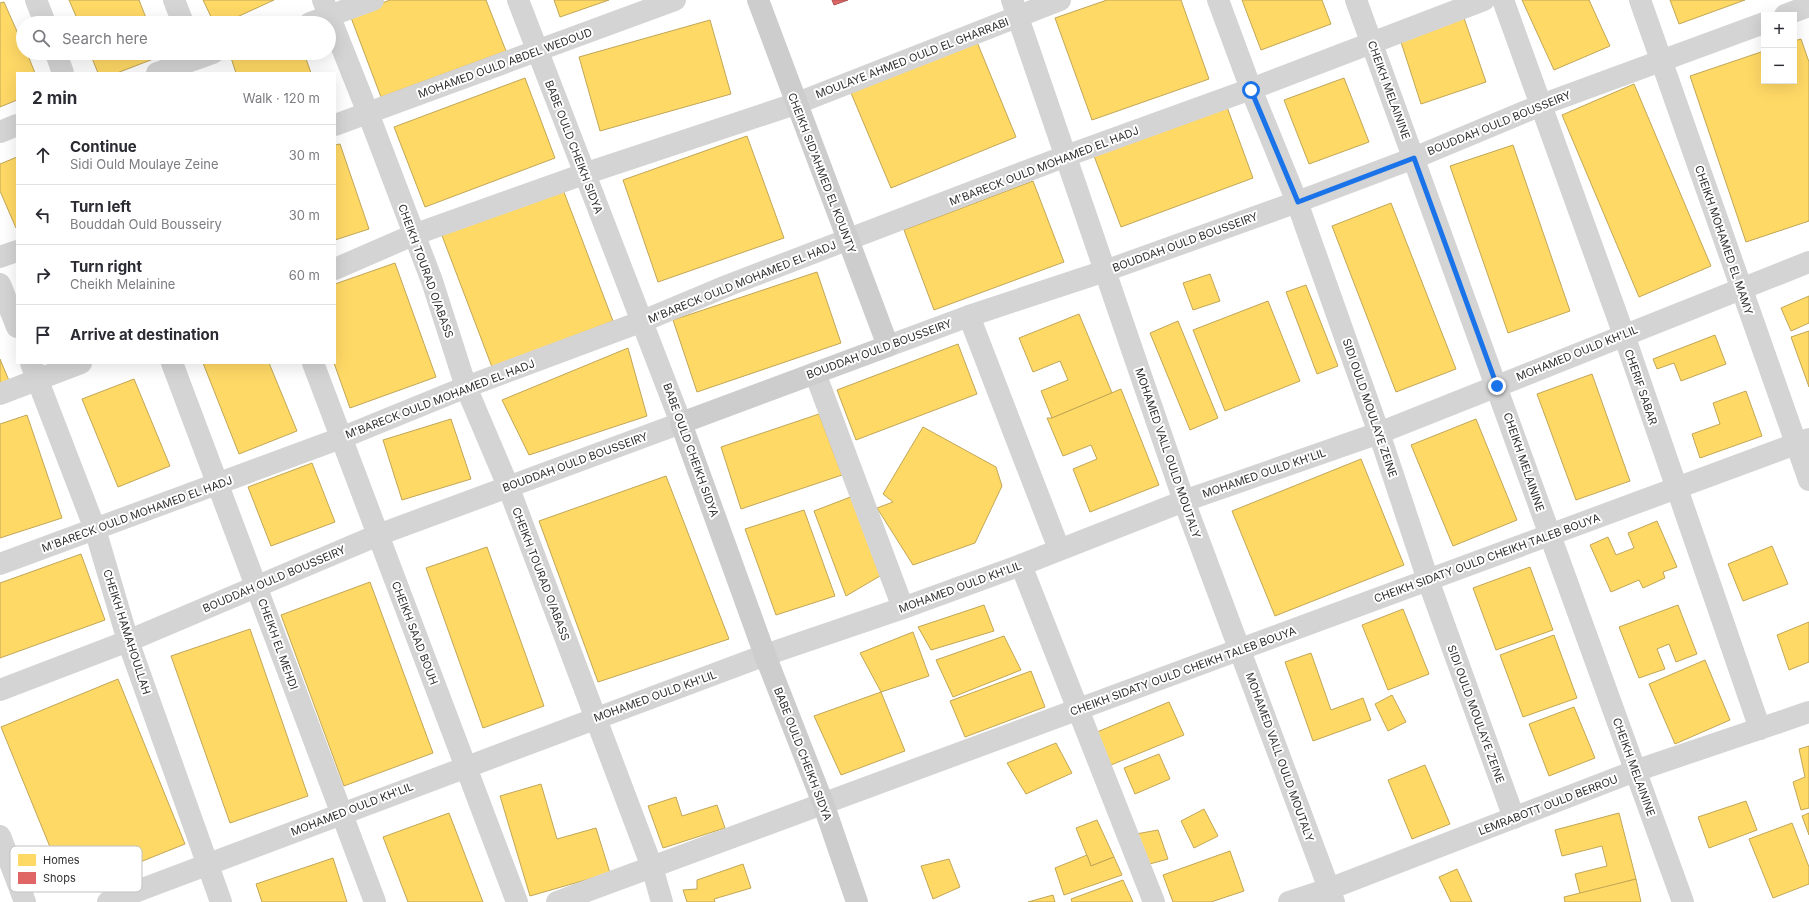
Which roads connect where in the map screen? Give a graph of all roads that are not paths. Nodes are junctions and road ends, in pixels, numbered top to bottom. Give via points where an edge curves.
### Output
1 (36, 0) edge
2 (174, 0) edge
3 (373, 0) edge
4 (518, 0) edge
5 (675, 0) edge
6 (758, 0) edge
7 (1060, 0) edge
8 (1218, 0) edge
9 (1356, 0) edge
10 (1484, 0) edge
11 (1504, 0) edge
12 (1640, 0) edge
13 (1809, 6) edge
14 (1015, 9) edge
15 (1793, 12) edge
16 (321, 13) edge
17 (42, 16) edge
18 (180, 16) edge
19 (1761, 24) edge
20 (1372, 44) junction
21 (336, 45) edge
22 (538, 50) junction
23 (58, 60) edge
24 (199, 60) edge
25 (1661, 61) junction
26 (63, 72) edge
27 (159, 72) edge
28 (1251, 90) junction
29 (795, 104) junction
30 (1541, 105) junction
31 (368, 113) junction
32 (16, 125) edge
33 (336, 125) edge
34 (0, 132) edge
35 (1066, 156) junction
36 (1414, 158) junction
37 (584, 174) junction
38 (1298, 202) junction
39 (413, 235) junction
40 (848, 240) junction
41 (16, 251) edge
42 (0, 258) edge
43 (1809, 262) edge
44 (336, 269) edge
45 (1105, 271) junction
46 (0, 284) edge
47 (1741, 288) junction
48 (968, 316) junction
49 (643, 321) junction
50 (16, 324) edge
51 (1624, 335) junction
52 (888, 346) junction
53 (75, 364) edge
54 (172, 364) edge
55 (313, 364) edge
56 (34, 371) edge
57 (815, 373) junction
58 (1497, 386) junction
59 (466, 387) junction
60 (0, 394) edge
61 (681, 423) junction
62 (1379, 433) junction
63 (341, 438) junction
64 (1803, 441) edge
65 (1809, 480) edge
66 (217, 484) junction
67 (508, 486) junction
68 (1676, 489) junction
69 (1184, 501) junction
70 (95, 529) junction
71 (378, 535) junction
72 (1549, 535) junction
73 (1059, 549) junction
74 (0, 564) edge
75 (1020, 565) junction
76 (1428, 580) junction
77 (257, 587) junction
78 (903, 608) junction
79 (128, 641) junction
80 (1240, 649) junction
81 (765, 655) junction
82 (0, 690) edge
83 (1077, 710) junction
84 (1809, 712) edge
85 (595, 718) junction
86 (1760, 729) junction
87 (466, 766) junction
88 (1635, 772) junction
89 (823, 803) junction
90 (341, 813) junction
91 (1514, 818) junction
92 (0, 836) edge
93 (10, 862) edge
94 (206, 864) junction
95 (652, 867) junction
96 (142, 889) edge
97 (21, 892) edge
98 (134, 892) edge
99 (1331, 895) edge
100 (25, 902) edge
101 (108, 902) edge
102 (221, 902) edge
103 (375, 902) edge
104 (517, 902) edge
105 (557, 902) edge
106 (662, 902) edge
107 (857, 902) edge
108 (1154, 902) edge
109 (1289, 902) edge
110 (1683, 902) edge

1 - 17 street
2 - 18 street
3 - 16 street
4 - 22 street, BABE OULD CHEIKH SIDYA
5 - 22 street, MOHAMED OULD ABDEL WEDOUD
6 - 29 main road, CHEIKH SID'AHMED EL KOUNTY
7 - 14 street, MOULAYE AHMED OULD EL GHARRABI
8 - 28 street, SIDI OULD MOULAYE ZEINE
9 - 20 street, CHEIKH MELAININE
10 - 20 street, M'BARECK OULD MOHAMED EL HADJ
11 - 30 street, CHERIF SABAR
12 - 25 street, CHEIKH MOHAMED EL MAMY
13 - 15 street
14 - 29 street, MOULAYE AHMED OULD EL GHARRABI
14 - 35 street, MOHAMED VALL OULD MOUTALY
19 - 25 street, BOUDDAH OULD BOUSSEIRY
20 - 28 street, M'BARECK OULD MOHAMED EL HADJ
20 - 36 street, CHEIKH MELAININE
21 - 31 street, CHEIKH TOURAD O/ABASS
22 - 31 street, MOHAMED OULD ABDEL WEDOUD
22 - 37 street, BABE OULD CHEIKH SIDYA
23 - 26 street
24 - 27 street
25 - 30 street, BOUDDAH OULD BOUSSEIRY
25 - 47 street, CHEIKH MOHAMED EL MAMY
28 - 35 street, M'BARECK OULD MOHAMED EL HADJ
28 - 38 street, SIDI OULD MOULAYE ZEINE
29 - 37 street, MOULAYE AHMED OULD EL GHARRABI
29 - 40 main road, CHEIKH SID'AHMED EL KOUNTY
30 - 36 street, BOUDDAH OULD BOUSSEIRY
30 - 51 street, CHERIF SABAR
31 - 33 street, MOHAMED OULD ABDEL WEDOUD
31 - 39 street, CHEIKH TOURAD O/ABASS
32 - 34 street
35 - 40 street, M'BARECK OULD MOHAMED EL HADJ
35 - 45 street, MOHAMED VALL OULD MOUTALY
36 - 38 street, BOUDDAH OULD BOUSSEIRY
36 - 58 street, CHEIKH MELAININE
37 - 39 street, MOULAYE AHMED OULD EL GHARRABI
37 - 49 street, BABE OULD CHEIKH SIDYA
38 - 45 street, BOUDDAH OULD BOUSSEIRY
38 - 62 street, SIDI OULD MOULAYE ZEINE
39 - 44 street, MOULAYE AHMED OULD EL GHARRABI
39 - 59 street, CHEIKH TOURAD O/ABASS via 432,281
40 - 49 street, M'BARECK OULD MOHAMED EL HADJ
40 - 52 main road, CHEIKH SID'AHMED EL KOUNTY
41 - 42 street
43 - 47 street, MOHAMED OULD KH'LIL
45 - 48 street, BOUDDAH OULD BOUSSEIRY
45 - 69 street, MOHAMED VALL OULD MOUTALY
46 - 50 street
47 - 51 street, MOHAMED OULD KH'LIL
47 - 64 street, CHEIKH MOHAMED EL MAMY
48 - 52 street, BOUDDAH OULD BOUSSEIRY
48 - 73 street
49 - 59 street, M'BARECK OULD MOHAMED EL HADJ
49 - 61 street, BABE OULD CHEIKH SIDYA
51 - 58 street, MOHAMED OULD KH'LIL
51 - 68 street, CHERIF SABAR
52 - 57 main road, BOUDDAH OULD BOUSSEIRY
53 - 56 street
54 - 66 street, CHEIKH EL MEHDI
55 - 63 street, CHEIKH SAAD BOUH
56 - 60 street
56 - 70 street, CHEIKH HAMAHOULLAH
57 - 61 main road, BOUDDAH OULD BOUSSEIRY
57 - 78 street
58 - 62 street, MOHAMED OULD KH'LIL
58 - 72 street, CHEIKH MELAININE
59 - 63 street, M'BARECK OULD MOHAMED EL HADJ
59 - 67 street, CHEIKH TOURAD O/ABASS
61 - 67 street, BOUDDAH OULD BOUSSEIRY
61 - 81 main road, BABE OULD CHEIKH SIDYA
62 - 69 street, MOHAMED OULD KH'LIL
62 - 76 street, SIDI OULD MOULAYE ZEINE
63 - 66 street, M'BARECK OULD MOHAMED EL HADJ
63 - 71 street, CHEIKH SAAD BOUH
64 - 65 street, CHEIKH MOHAMED EL MAMY
64 - 68 street, CHEIKH SIDATY OULD CHEIKH TALEB BOUYA
66 - 70 street, M'BARECK OULD MOHAMED EL HADJ
66 - 77 street, CHEIKH EL MEHDI
67 - 71 street, BOUDDAH OULD BOUSSEIRY
67 - 85 street, CHEIKH TOURAD O/ABASS
68 - 72 street, CHEIKH SIDATY OULD CHEIKH TALEB BOUYA
68 - 86 street, CHERIF SABAR
69 - 73 street, MOHAMED OULD KH'LIL
69 - 80 street, MOHAMED VALL OULD MOUTALY
70 - 74 street, M'BARECK OULD MOHAMED EL HADJ
70 - 79 street, CHEIKH HAMAHOULLAH
71 - 77 street, BOUDDAH OULD BOUSSEIRY
71 - 87 street, CHEIKH SAAD BOUH
72 - 76 street, CHEIKH SIDATY OULD CHEIKH TALEB BOUYA
72 - 88 street, CHEIKH MELAININE
73 - 75 street, MOHAMED OULD KH'LIL
75 - 78 street, MOHAMED OULD KH'LIL
75 - 83 street
76 - 80 street, CHEIKH SIDATY OULD CHEIKH TALEB BOUYA
76 - 91 street, SIDI OULD MOULAYE ZEINE
77 - 79 street, BOUDDAH OULD BOUSSEIRY
77 - 90 street, CHEIKH EL MEHDI
78 - 81 street, MOHAMED OULD KH'LIL
79 - 82 street, BOUDDAH OULD BOUSSEIRY
79 - 94 street, CHEIKH HAMAHOULLAH
80 - 83 street, CHEIKH SIDATY OULD CHEIKH TALEB BOUYA
80 - 99 street, MOHAMED VALL OULD MOUTALY
81 - 85 street, MOHAMED OULD KH'LIL
81 - 89 main road, BABE OULD CHEIKH SIDYA
83 - 89 street, CHEIKH SIDATY OULD CHEIKH TALEB BOUYA
83 - 108 street
84 - 86 street, LEMRABOTT OULD BERROU
85 - 87 street, MOHAMED OULD KH'LIL
85 - 95 street, CHEIKH TOURAD O/ABASS
86 - 88 street, LEMRABOTT OULD BERROU
87 - 90 street, MOHAMED OULD KH'LIL
87 - 104 street, CHEIKH SAAD BOUH
88 - 91 street, LEMRABOTT OULD BERROU
88 - 110 street, CHEIKH MELAININE
89 - 95 street, CHEIKH SIDATY OULD CHEIKH TALEB BOUYA
89 - 107 main road, BABE OULD CHEIKH SIDYA
90 - 94 street, MOHAMED OULD KH'LIL
90 - 103 street, CHEIKH EL MEHDI
91 - 99 street, LEMRABOTT OULD BERROU
92 - 93 street
94 - 96 street, MOHAMED OULD KH'LIL
94 - 102 street, CHEIKH HAMAHOULLAH
95 - 105 street, CHEIKH SIDATY OULD CHEIKH TALEB BOUYA
95 - 106 street, CHEIKH TOURAD O/ABASS
97 - 100 street
98 - 101 street, MOHAMED OULD KH'LIL
99 - 109 street, LEMRABOTT OULD BERROU

